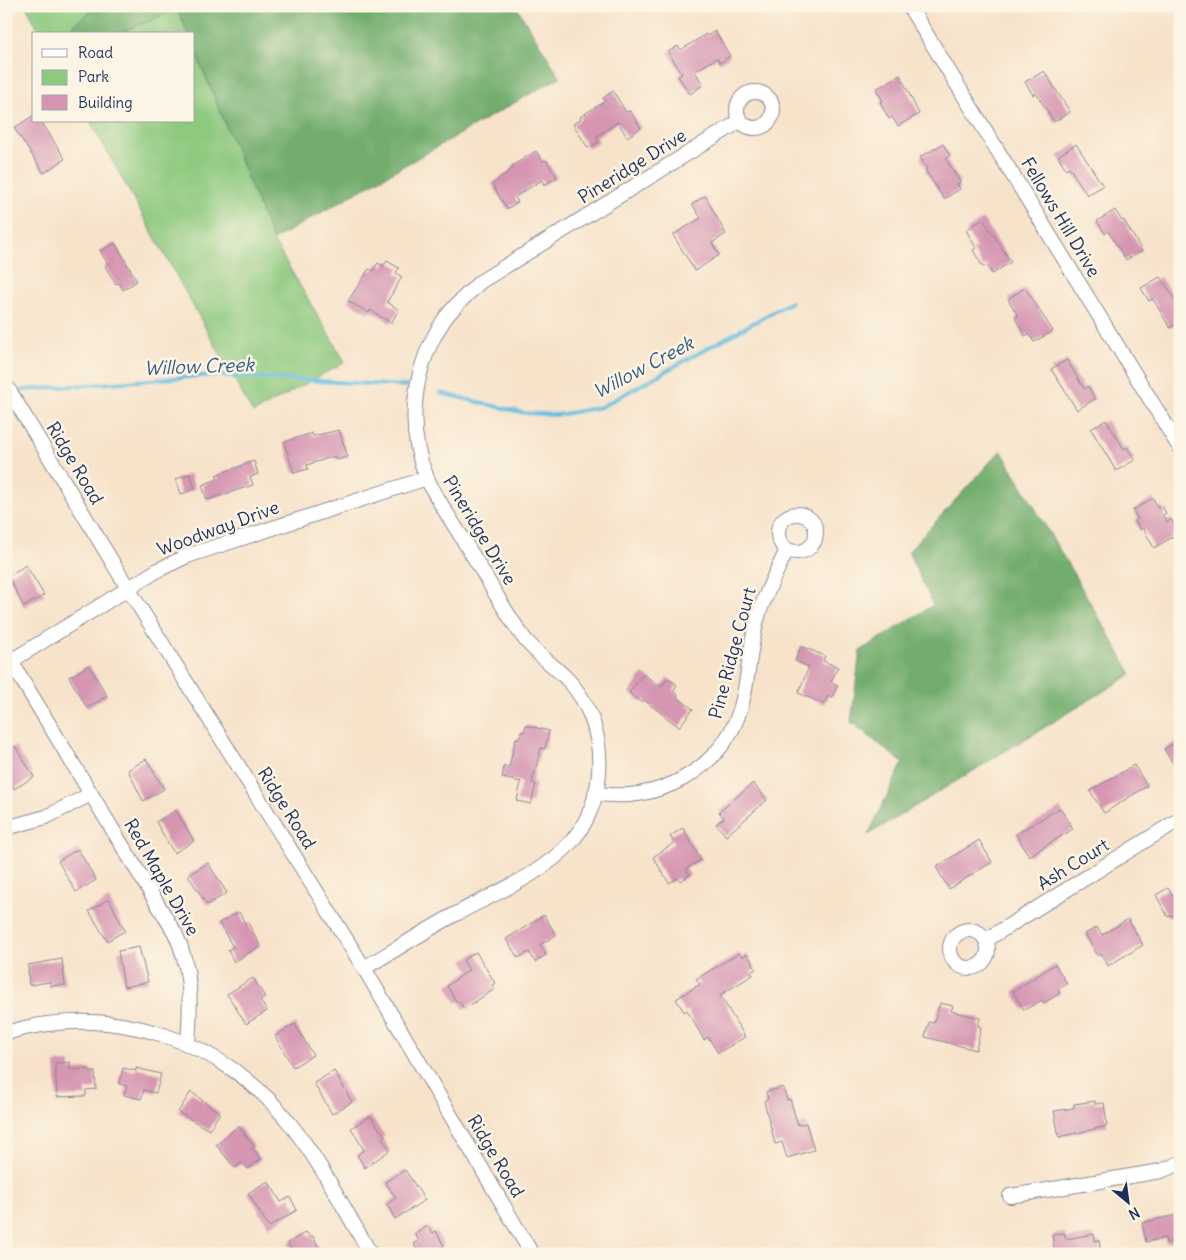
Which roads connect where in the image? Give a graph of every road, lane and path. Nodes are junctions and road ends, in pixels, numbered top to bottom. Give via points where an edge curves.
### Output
1 (909, 6) edge
2 (740, 121) dead end
3 (6, 385) edge
4 (1180, 448) edge
5 (427, 478) junction
6 (787, 550) dead end
7 (129, 590) junction
8 (8, 657) edge
9 (595, 793) junction
10 (92, 794) junction
11 (1180, 819) edge
12 (6, 828) edge
13 (986, 940) dead end
14 (364, 968) junction
15 (6, 1033) edge
16 (188, 1042) junction
17 (1180, 1163) edge
18 (1010, 1196) dead end
19 (371, 1254) edge
20 (532, 1254) edge

1 - 4 street, Fellows Hill Drive
2 - 5 street, Pineridge Drive via 480,282 447,316 429,347 417,382 415,433
3 - 7 street, Ridge Road
5 - 7 street, Woodway Drive via 187,556 158,570
5 - 9 street, Pineridge Drive via 525,639 569,682 588,711 599,748 600,770
6 - 9 street, Pine Ridge Court via 757,620 740,711 721,746 695,771 655,791 612,796
7 - 8 street, Woodway Drive
7 - 14 street, Ridge Road
8 - 10 street, Red Maple Drive
9 - 14 street, Pineridge Drive via 582,826 561,852 528,875
10 - 12 street via 46,817
10 - 16 street, Red Maple Drive via 183,949 190,984
11 - 13 street, Ash Court
14 - 20 street, Ridge Road
15 - 16 street via 49,1024 103,1022 153,1031
16 - 19 street via 246,1079 291,1124
17 - 18 street via 1161,1171

